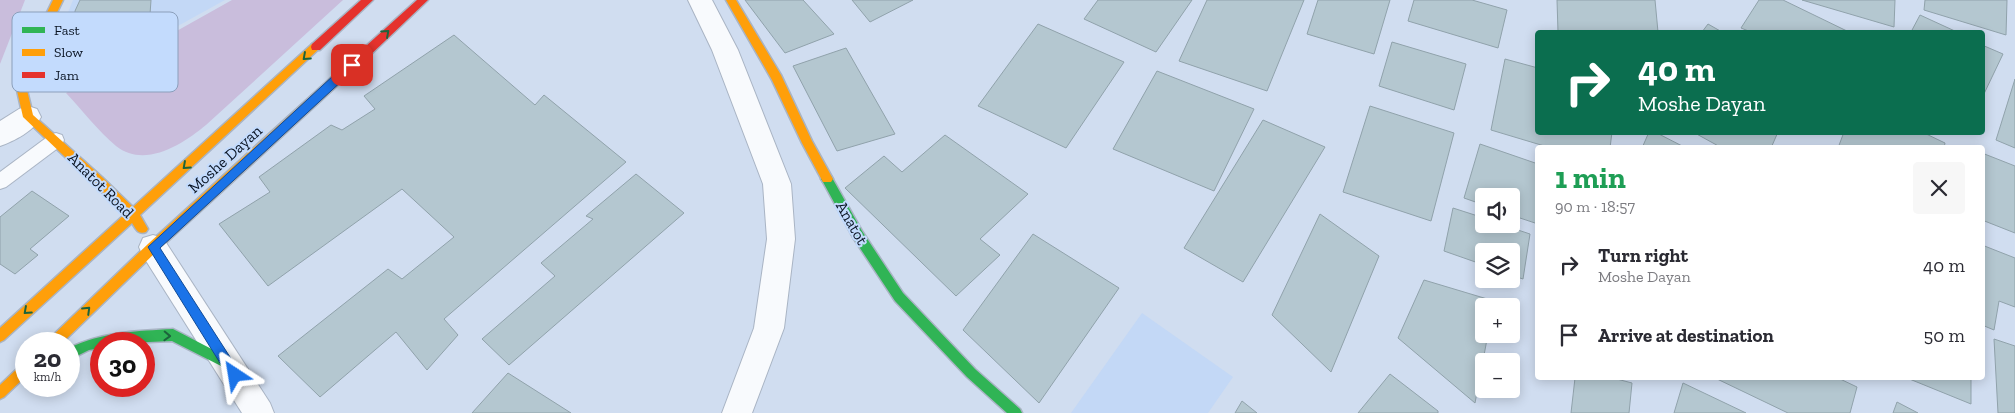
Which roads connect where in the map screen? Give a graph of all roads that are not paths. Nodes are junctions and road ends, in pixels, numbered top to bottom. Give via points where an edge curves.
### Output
1 (58, 0) edge
2 (368, 0) edge
3 (423, 0) edge
4 (700, 0) edge
5 (731, 0) edge
6 (52, 12) edge
7 (23, 92) edge
8 (28, 117) junction
9 (0, 135) edge
10 (56, 140) junction
11 (0, 182) edge
12 (133, 215) junction
13 (153, 247) junction
14 (64, 332) edge
15 (0, 336) edge
16 (80, 348) edge
17 (227, 363) junction
18 (15, 379) edge
19 (15, 384) edge
20 (4, 390) edge
21 (259, 413) edge
22 (737, 413) edge
23 (1016, 413) edge

1 - 6 street
2 -> 12 street, Moshe Dayan
13 -> 3 street, Moshe Dayan
4 - 22 street via 725,50 777,184 781,239 769,328
5 - 23 street, Anatot via 776,78 858,235 899,297 971,373
7 - 8 street
8 - 9 street
8 - 10 street, Anatot Road
10 - 11 lane
10 - 12 street, Anatot Road
12 - 13 street, Anatot Road
12 -> 15 street, Moshe Dayan
14 -> 13 street, Moshe Dayan
13 - 17 street, Anatot Road
16 -> 17 street via 126,337 172,335
17 - 21 street, Anatot Road
18 - 20 street
19 - 20 street

